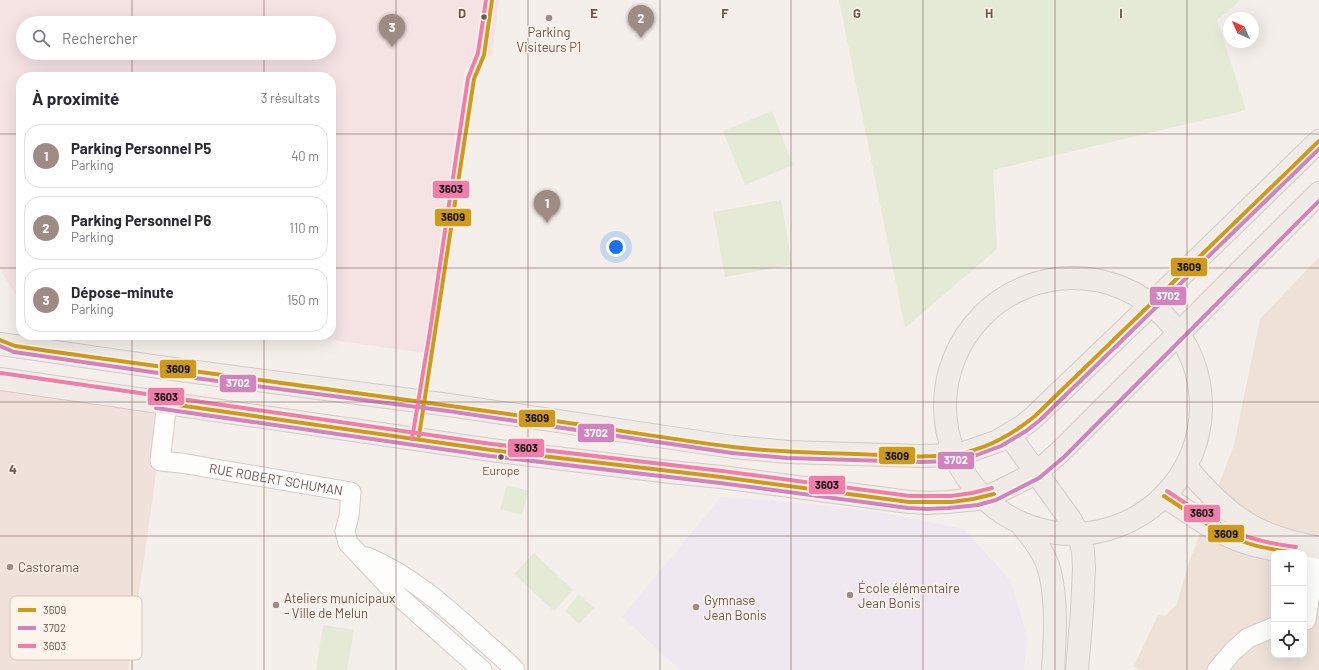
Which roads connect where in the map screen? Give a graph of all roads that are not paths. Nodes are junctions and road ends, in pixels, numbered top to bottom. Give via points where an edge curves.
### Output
1 (1319, 141) edge
2 (1319, 193) edge
3 (0, 344) edge
4 (0, 379) edge
5 (167, 403) junction
6 (1009, 435) junction
7 (964, 453) junction
8 (1187, 468) junction
9 (1036, 474) junction
10 (994, 494) junction
11 (1164, 496) junction
12 (357, 553) junction
13 (1311, 553) edge
14 (1310, 621) edge
15 (1271, 629) edge
16 (482, 670) edge
17 (515, 670) edge
18 (1053, 670) edge
19 (1077, 670) edge
20 (1217, 670) edge

1 - 6 main road via 1035,416
2 - 9 main road
3 - 7 main road via 449,405 733,447 788,452 920,456
4 - 5 main road
5 - 10 main road via 491,450 908,502 948,502 977,499
5 - 12 street, RUE ROBERT SCHUMAN via 160,461 351,492 345,531 348,543
6 - 7 main road
6 - 9 main road
7 - 10 main road
8 - 11 main road
8 - 11 main road via 1199,430 1199,382 1191,356 1181,337 1172,324 1148,302 1105,282 1089,279 1056,279 1011,294 997,303 974,325 951,367 945,415 947,431 957,462 985,501 1002,514 1026,526 1073,535 1105,531 1120,526 1149,510
8 - 13 main road via 1210,494 1231,512 1256,528 1292,542
9 - 10 main road
9 - 19 main road via 1070,519 1083,550 1084,586
10 - 18 main road via 1030,535 1046,563 1052,582 1056,636
11 - 13 main road via 1236,539 1261,547
12 - 16 street, RUE ROBERT SCHUMAN via 395,593
12 - 17 street via 386,565 428,593 448,608
13 - 14 street
15 - 20 street via 1248,638

